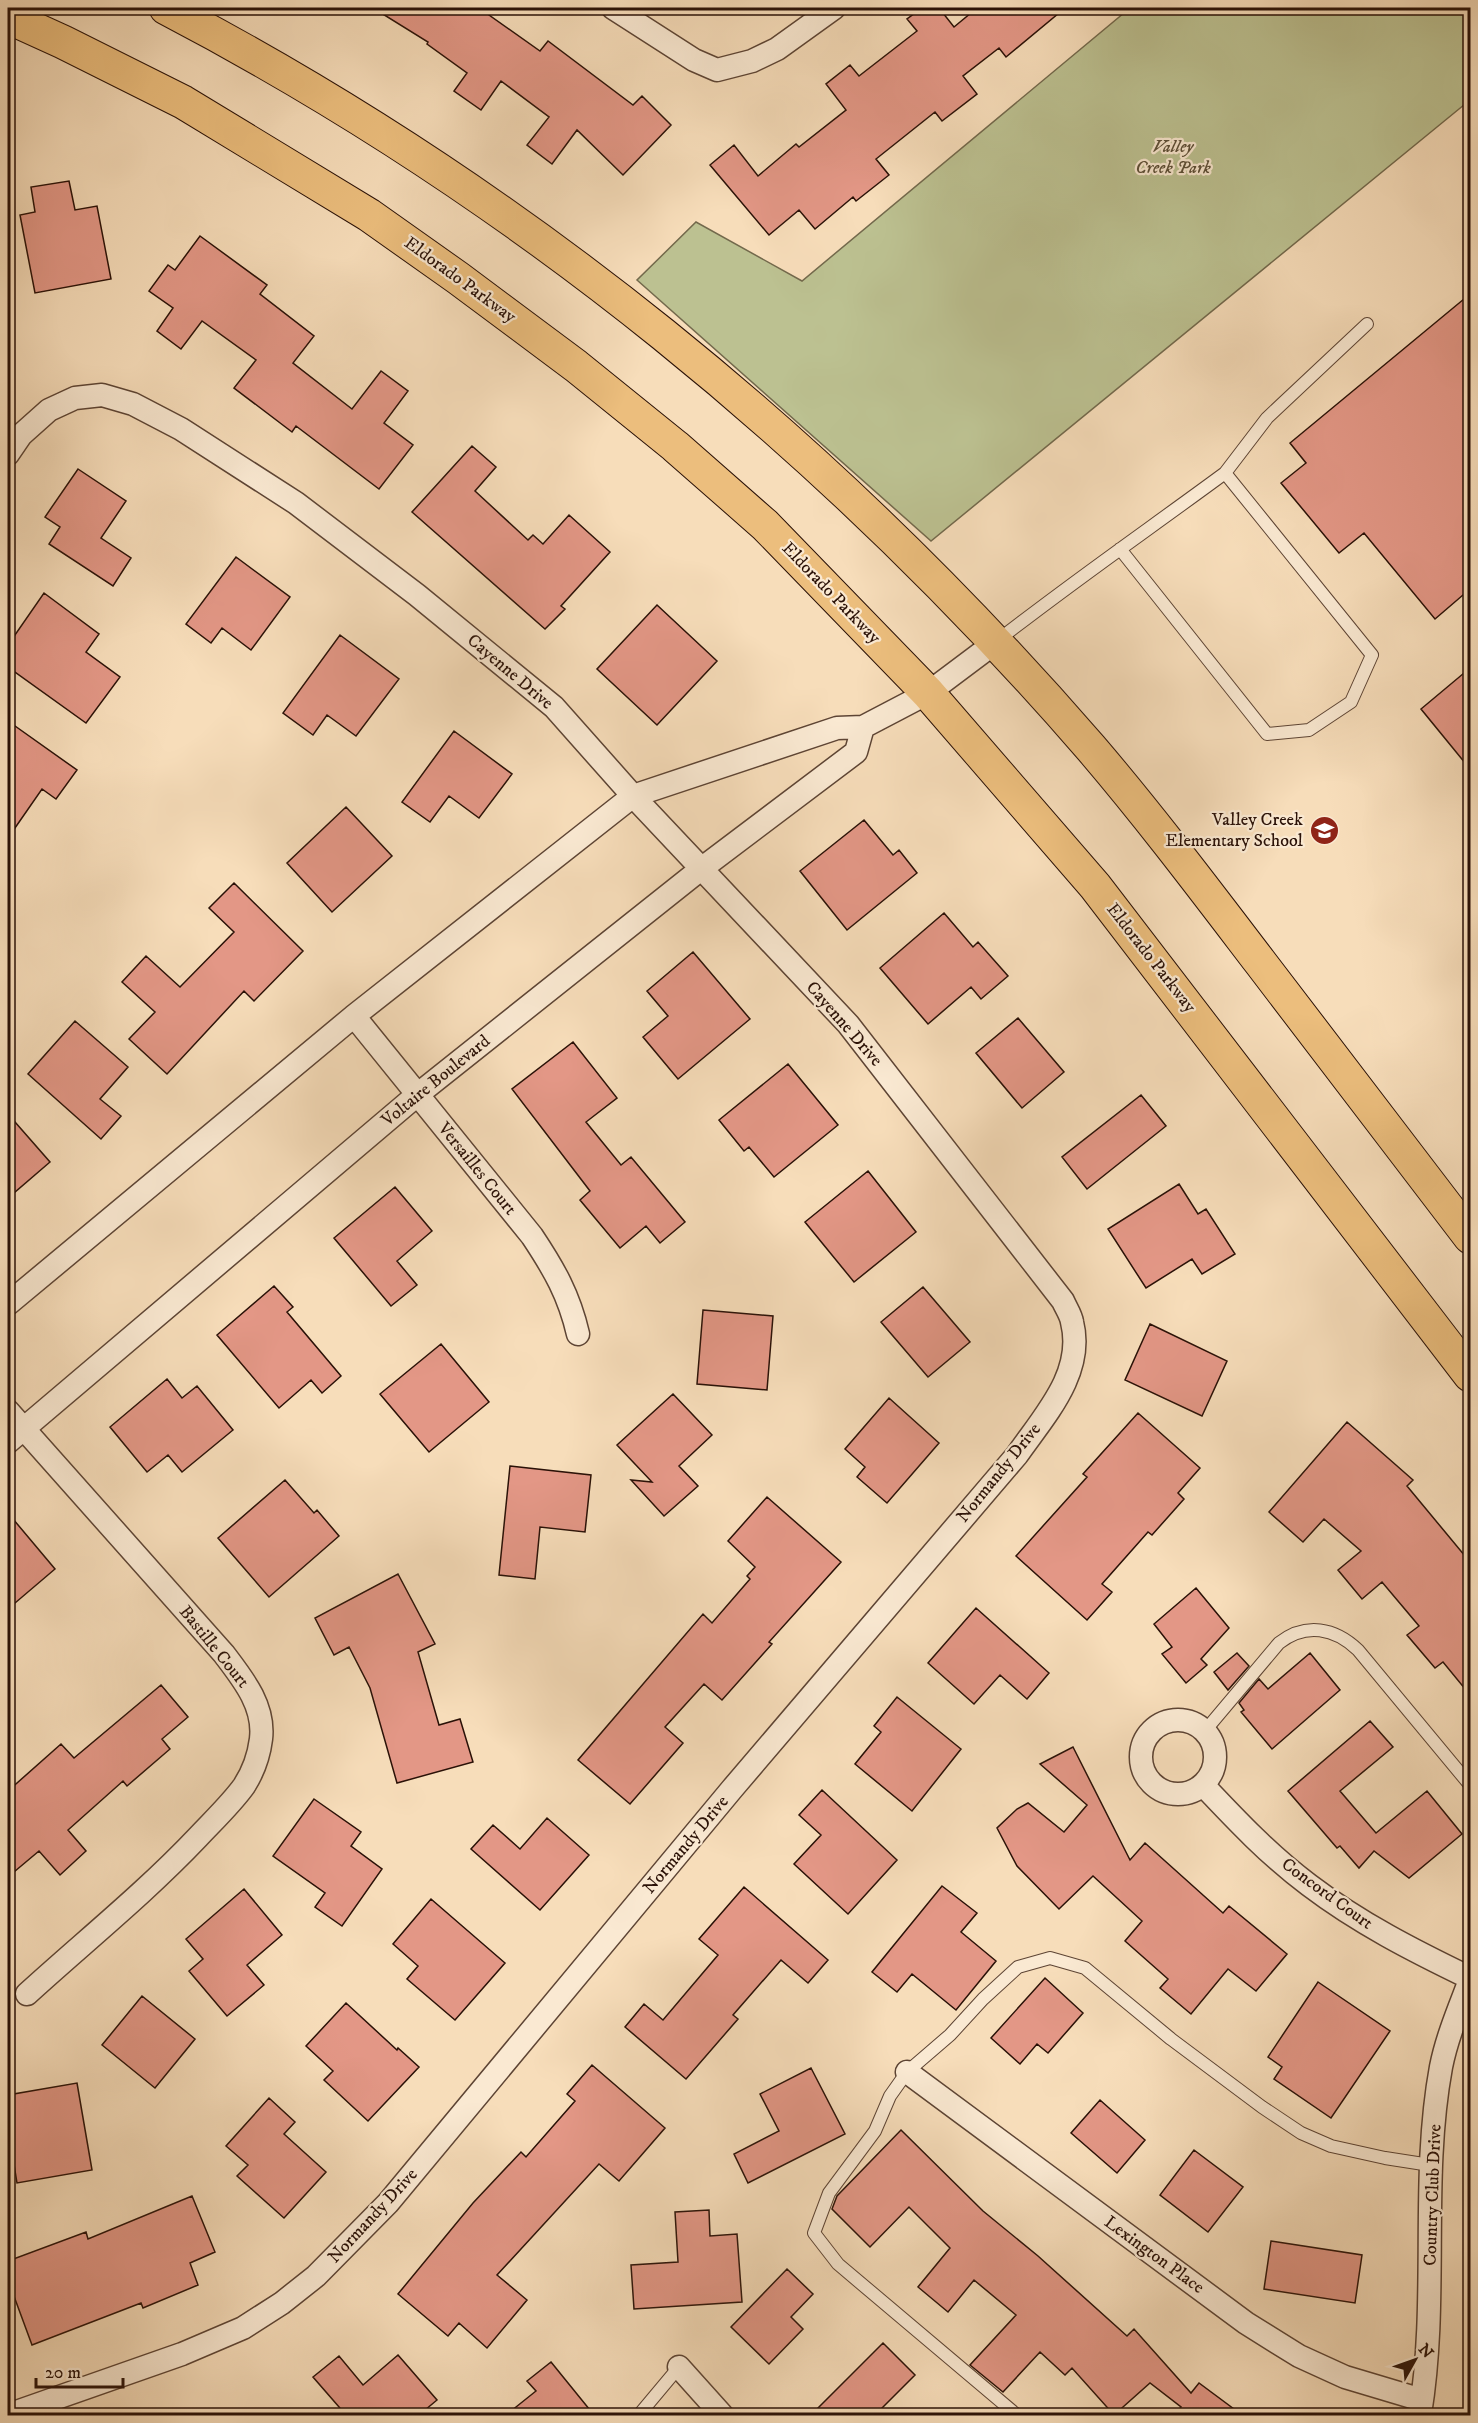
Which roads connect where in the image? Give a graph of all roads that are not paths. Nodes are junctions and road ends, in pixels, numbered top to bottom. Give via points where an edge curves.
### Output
1 (166, 8) edge
2 (613, 8) edge
3 (834, 8) edge
4 (8, 17) edge
5 (1367, 324) dead end
6 (8, 454) edge
7 (1225, 474) junction
8 (1120, 549) junction
9 (996, 642) junction
10 (928, 693) junction
11 (863, 727) junction
12 (633, 796) junction
13 (701, 869) junction
14 (354, 1016) junction
15 (417, 1095) junction
16 (924, 1123) joint
17 (1470, 1237) edge
18 (8, 1304) edge
19 (578, 1334) dead end
20 (1470, 1375) edge
21 (8, 1411) edge
22 (15, 1435) edge
23 (1204, 1732) junction
24 (1203, 1785) junction
25 (1470, 1785) edge
26 (1470, 1979) edge
27 (27, 1994) dead end
28 (907, 2072) junction
29 (1430, 2165) junction
30 (680, 2367) joint
31 (1421, 2408) edge
32 (8, 2415) edge
33 (638, 2415) edge
34 (723, 2415) edge
35 (1018, 2415) edge

1 - 9 main road via 368,123 496,207 601,284 822,470
2 - 3 street via 694,60 717,70 752,61 777,49
4 - 10 main road, Eldorado Parkway via 183,102 369,215 458,278 576,366 765,525
5 - 7 lane via 1268,418
6 - 12 street, Cayenne Drive via 21,435 49,410 75,398 102,395 133,404 181,429 296,503 417,595 554,707
7 - 8 lane
7 - 8 lane via 1372,655 1351,702 1309,730 1267,734
8 - 9 lane
9 - 10 street
9 - 17 main road via 1163,836
10 - 11 street
10 - 20 main road, Eldorado Parkway via 1121,919
11 - 12 street via 837,728
11 - 13 street, Voltaire Boulevard via 856,752
12 - 13 street, Cayenne Drive
12 - 14 street
13 - 15 street, Voltaire Boulevard
13 - 16 street, Cayenne Drive via 848,1024
14 - 15 street, Versailles Court
14 - 18 street
15 - 19 street, Versailles Court via 555,1269 571,1304
15 - 22 street, Voltaire Boulevard
16 - 32 street, Normandy Drive via 1063,1301 1072,1321 1076,1346 1072,1369 1023,1447 388,2203 316,2276 243,2328 182,2354
21 - 22 street, Bastille Court
22 - 27 street, Bastille Court via 224,1653 249,1687 259,1713 261,1738 255,1764 244,1786 221,1813 174,1862
23 - 24 street via 1213,1745 1215,1758 1213,1770
23 - 24 street via 1185,1721 1167,1723 1151,1733 1142,1756 1149,1779 1163,1791 1187,1793
23 - 25 lane via 1279,1643 1296,1633 1319,1629 1339,1635 1358,1650
24 - 26 street, Concord Court via 1260,1843 1308,1884 1373,1928
26 - 29 street, Country Club Drive via 1442,2065
28 - 29 lane via 1018,1967 1050,1958 1084,1968 1171,2039 1301,2133 1331,2146
28 - 31 street, Lexington Place via 1246,2323 1299,2356
28 - 35 lane via 890,2096 875,2131 829,2193 814,2233 838,2264
29 - 31 street, Country Club Drive via 1430,2276
30 - 33 lane
30 - 34 street

